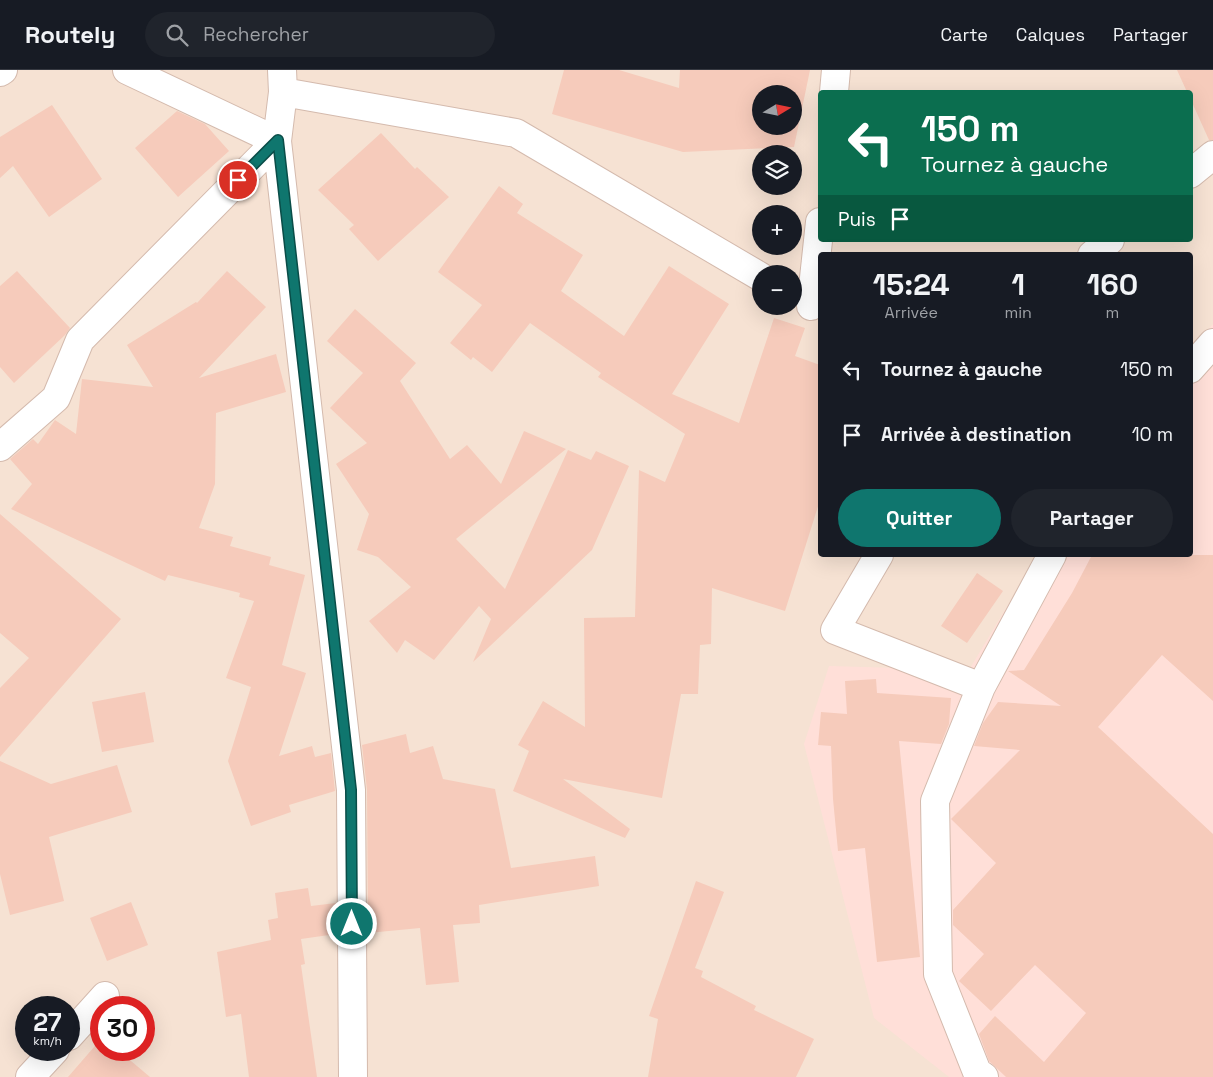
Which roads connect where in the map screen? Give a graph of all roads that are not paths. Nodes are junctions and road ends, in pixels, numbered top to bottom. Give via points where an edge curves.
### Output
1 (127, 70) edge
2 (836, 70) edge
3 (283, 81) edge
4 (834, 90) edge
5 (278, 140) junction
6 (1213, 155) edge
7 (1193, 172) edge
8 (818, 236) edge
9 (1108, 242) edge
10 (1096, 252) edge
11 (752, 272) edge
12 (808, 304) edge
13 (1213, 343) edge
14 (1193, 366) edge
15 (0, 446) edge
16 (878, 557) edge
17 (1051, 557) edge
18 (981, 687) junction
19 (90, 1013) edge
20 (80, 1024) edge
21 (45, 1061) edge
22 (978, 1075) edge
23 (30, 1077) edge
24 (353, 1077) edge

1 - 5 street
2 - 4 street
3 - 5 street
3 - 11 street via 516,133
5 - 15 street via 80,340 56,398
5 - 24 street via 351,790
6 - 7 street
8 - 12 street
9 - 10 street
13 - 14 street
16 - 18 street via 835,630
17 - 18 street
18 - 22 street via 935,801 938,974
19 - 20 street
21 - 23 street

